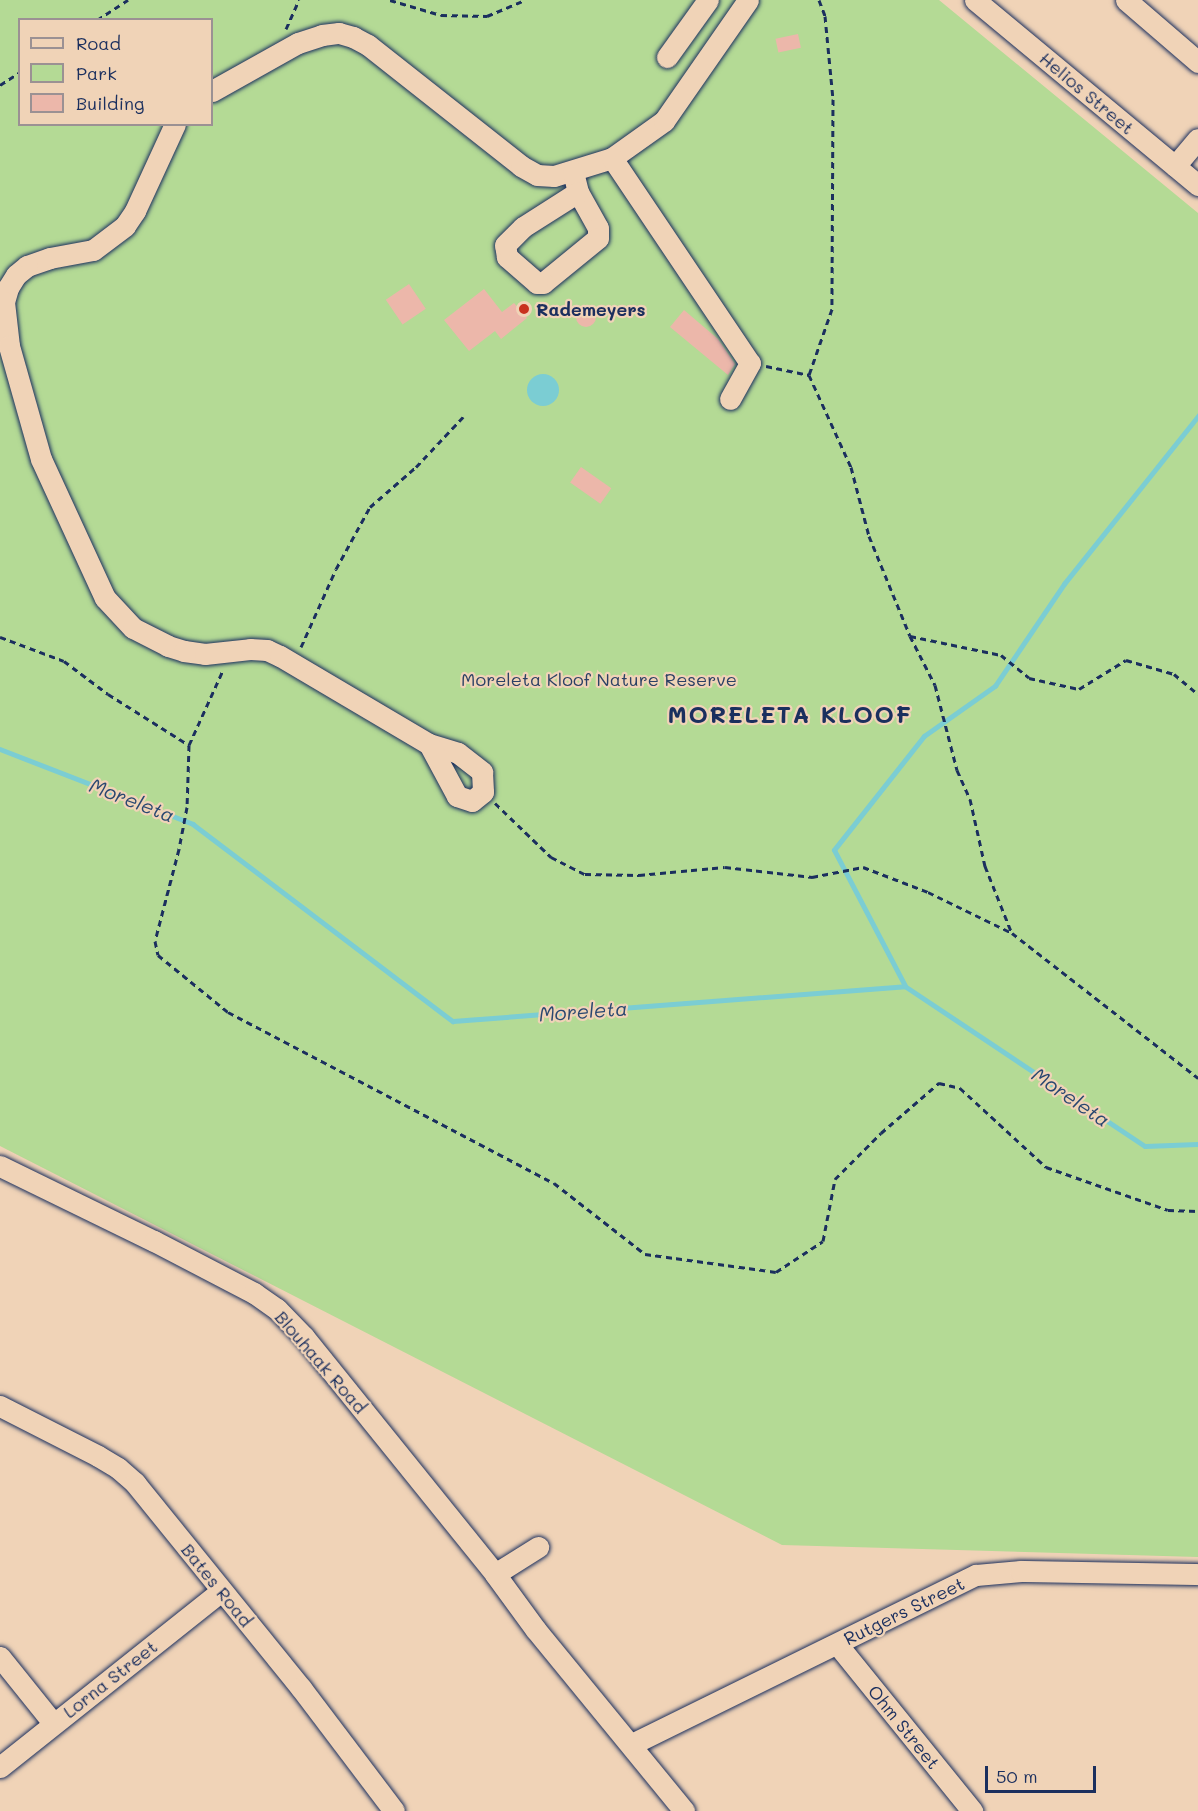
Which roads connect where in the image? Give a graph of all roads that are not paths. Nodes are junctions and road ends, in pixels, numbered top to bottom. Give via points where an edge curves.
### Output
1 (708, 0) edge
2 (748, 0) edge
3 (975, 0) edge
4 (1126, 0) edge
5 (667, 57) dead end
6 (1198, 63) edge
7 (213, 90) edge
8 (174, 126) edge
9 (1198, 139) edge
10 (612, 158) junction
11 (1175, 166) junction
12 (575, 182) junction
13 (1198, 185) edge
14 (730, 399) dead end
15 (429, 744) junction
16 (0, 1166) edge
17 (0, 1406) edge
18 (538, 1546) dead end
19 (495, 1574) junction
20 (1198, 1575) edge
21 (221, 1591) junction
22 (837, 1644) junction
23 (0, 1657) edge
24 (54, 1724) junction
25 (632, 1744) junction
26 (0, 1767) edge
27 (394, 1811) edge
28 (684, 1811) edge
29 (972, 1811) edge

1 - 5 street
2 - 10 street via 664,121
3 - 11 street, Helios Street
4 - 6 street
7 - 12 street via 298,43 339,33 368,45 521,166 537,175
8 - 15 street via 135,211 124,226 93,250 27,266 8,288 4,317 34,442 105,598 133,628 168,646 205,654 267,650
9 - 11 street
10 - 12 street
10 - 14 street via 750,363
11 - 13 street, Helios Street
12 - 12 street via 598,228 598,238 543,283 537,283 507,257 505,245
15 - 15 street via 458,796 472,801 483,792 482,772 458,753
16 - 19 street, Blouhaak Road via 164,1246 277,1309 304,1337
17 - 21 street, Bates Road via 118,1468 135,1483
18 - 19 street
19 - 25 street, Blouhaak Road via 536,1630
20 - 22 street, Rutgers Street via 991,1572 976,1575
21 - 24 street, Lorna Street
21 - 27 street, Bates Road
22 - 25 street, Rutgers Street
22 - 29 street, Ohm Street
23 - 24 street
24 - 26 street, Lorna Street
25 - 28 street, Blouhaak Road

